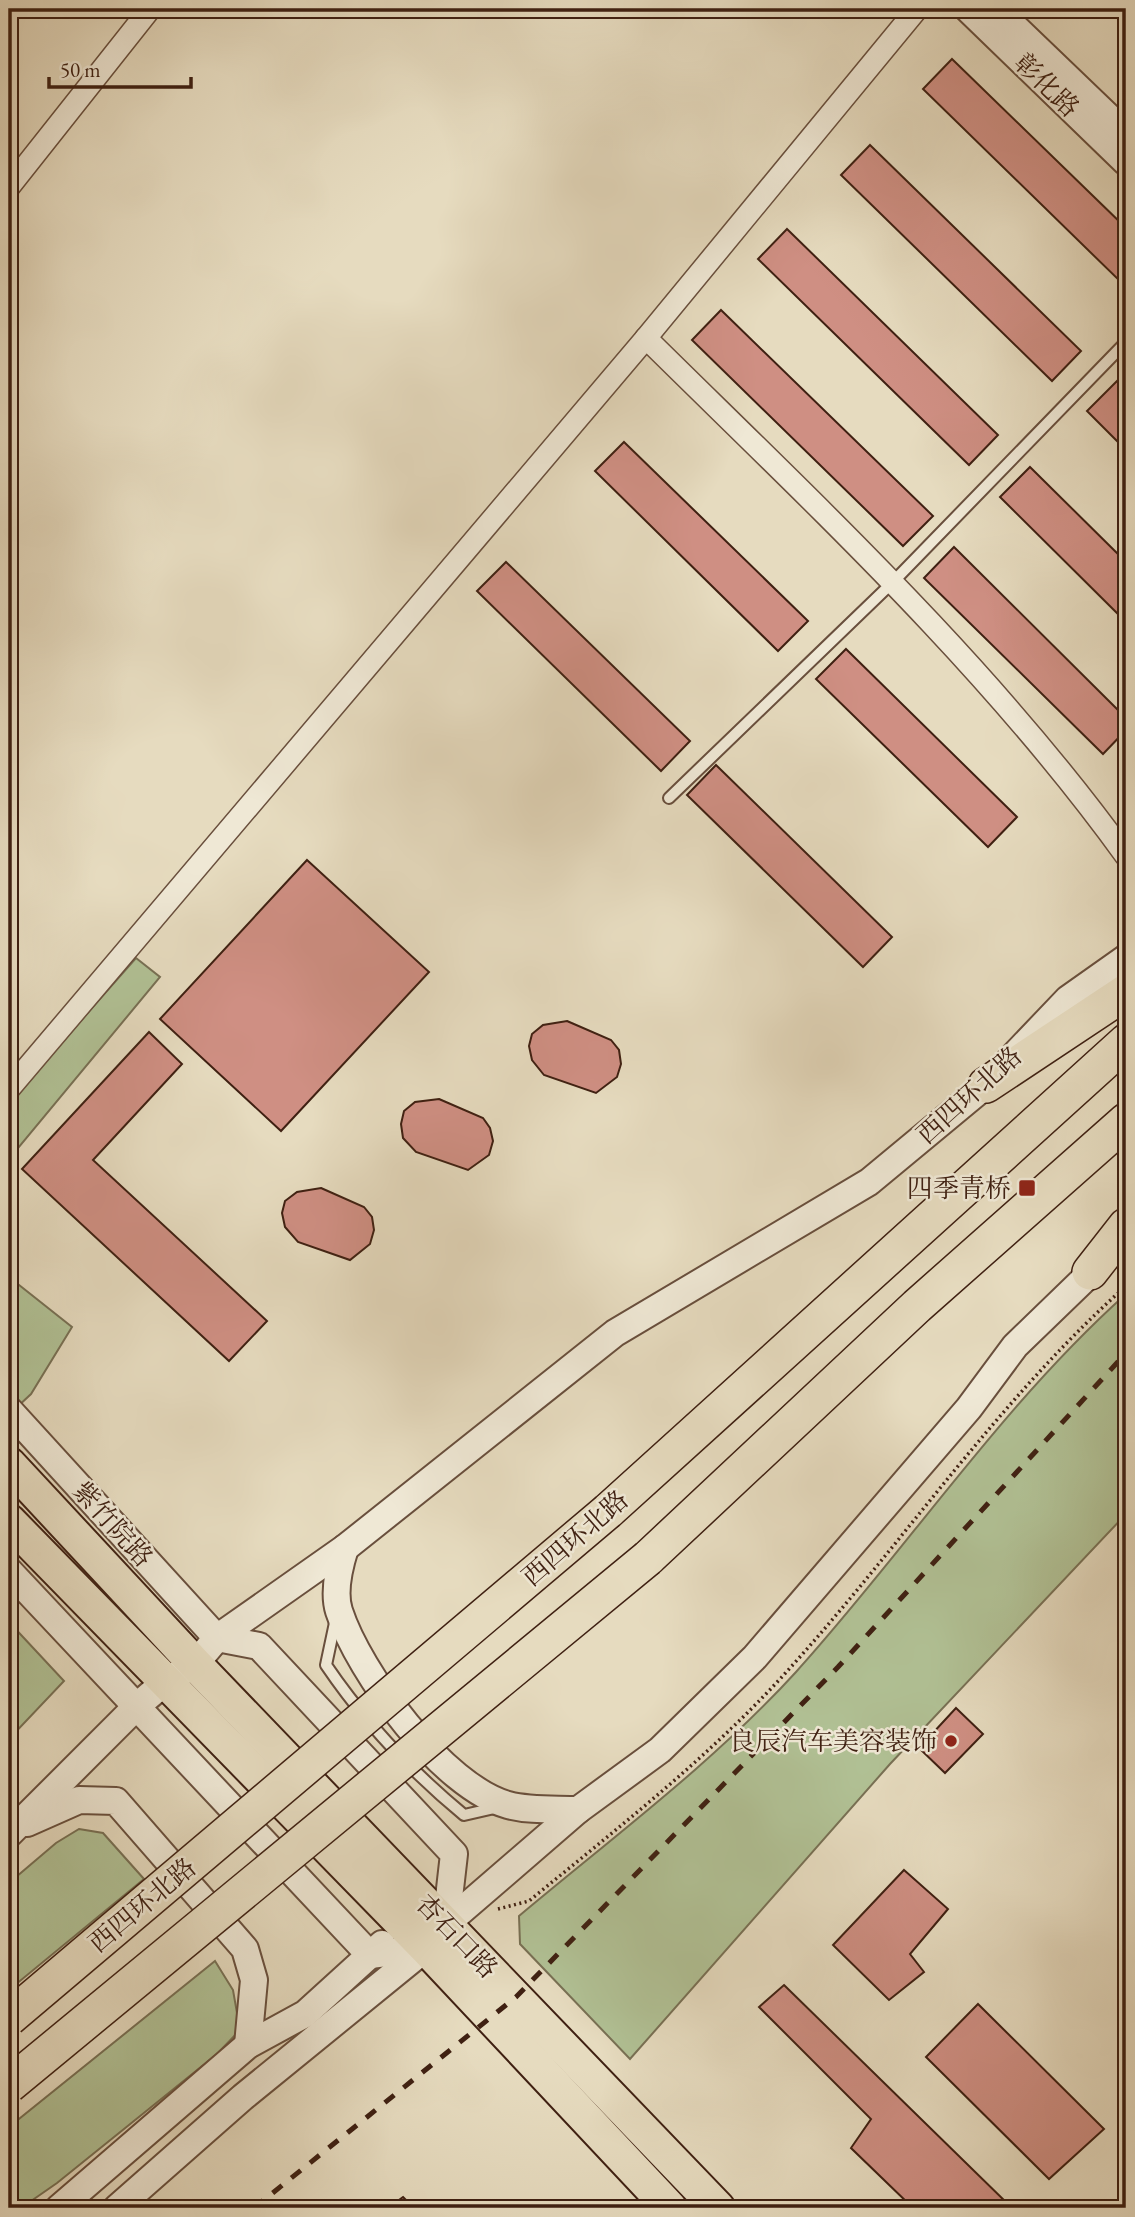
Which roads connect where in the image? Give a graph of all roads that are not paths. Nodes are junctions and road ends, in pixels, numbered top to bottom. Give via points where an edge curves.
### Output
1 (150, 9) edge
2 (917, 9) edge
3 (968, 9) edge
4 (996, 9) edge
5 (1126, 134) edge
6 (1126, 162) edge
7 (9, 187) edge
8 (646, 338) junction
9 (1126, 342) edge
10 (893, 582) junction
11 (669, 798) dead end
12 (1126, 856) edge
13 (1126, 958) edge
14 (1126, 992) edge
15 (1126, 1042) edge
16 (986, 1085) junction
17 (9, 1088) edge
18 (1126, 1121) edge
19 (1126, 1226) edge
20 (1126, 1241) edge
21 (1090, 1272) junction
22 (9, 1410) edge
23 (9, 1464) edge
24 (9, 1521) edge
25 (345, 1548) junction
26 (9, 1571) edge
27 (217, 1638) junction
28 (195, 1664) junction
29 (165, 1682) junction
30 (137, 1706) junction
31 (578, 1810) junction
32 (11, 1832) edge
33 (401, 1924) junction
34 (436, 1936) junction
35 (370, 1955) junction
36 (305, 2014) junction
37 (9, 2018) edge
38 (248, 2045) junction
39 (9, 2085) edge
40 (243, 2097) junction
41 (59, 2208) edge
42 (117, 2208) edge
43 (670, 2208) edge
44 (718, 2208) edge

1 - 7 street
2 - 8 street
3 - 6 street, 彰化路
4 - 5 street, 彰化路
8 - 10 street
8 - 17 street
9 - 10 lane
10 - 11 lane
10 - 12 street via 1074,783
13 - 16 street, 西四环北路 via 1068,999
14 - 16 highway
15 - 37 highway, 西四环北路, bridge via 608,1511
16 - 25 street, 西四环北路 via 869,1182 615,1333
18 - 39 highway, 西四环北路, bridge via 917,1306 648,1558
19 - 21 highway
20 - 21 street
21 - 31 street via 1015,1346 969,1408 755,1657 660,1750
22 - 27 street, 紫竹院路
23 - 28 main road, 紫竹院路
24 - 29 main road
25 - 27 street, 西四环北路
25 - 31 street via 338,1569 338,1609 359,1659 403,1721 456,1776 507,1805
26 - 30 street
27 - 28 street, 西四环北路
27 - 34 street via 259,1646 454,1854
28 - 29 street, 西四环北路
28 - 34 main road, 杏石口路
29 - 30 street, 西四环北路
29 - 33 main road, 杏石口路
30 - 32 street, 西四环北路
30 - 35 street
31 - 34 street
32 - 38 street via 79,1800 116,1801 245,1949 254,1980
33 - 34 main road, 杏石口路
33 - 35 street
34 - 35 street
34 - 40 street
34 - 43 main road, 杏石口路
34 - 44 main road, 杏石口路
35 - 36 street
36 - 38 street
36 - 40 street
38 - 41 street
40 - 42 street

